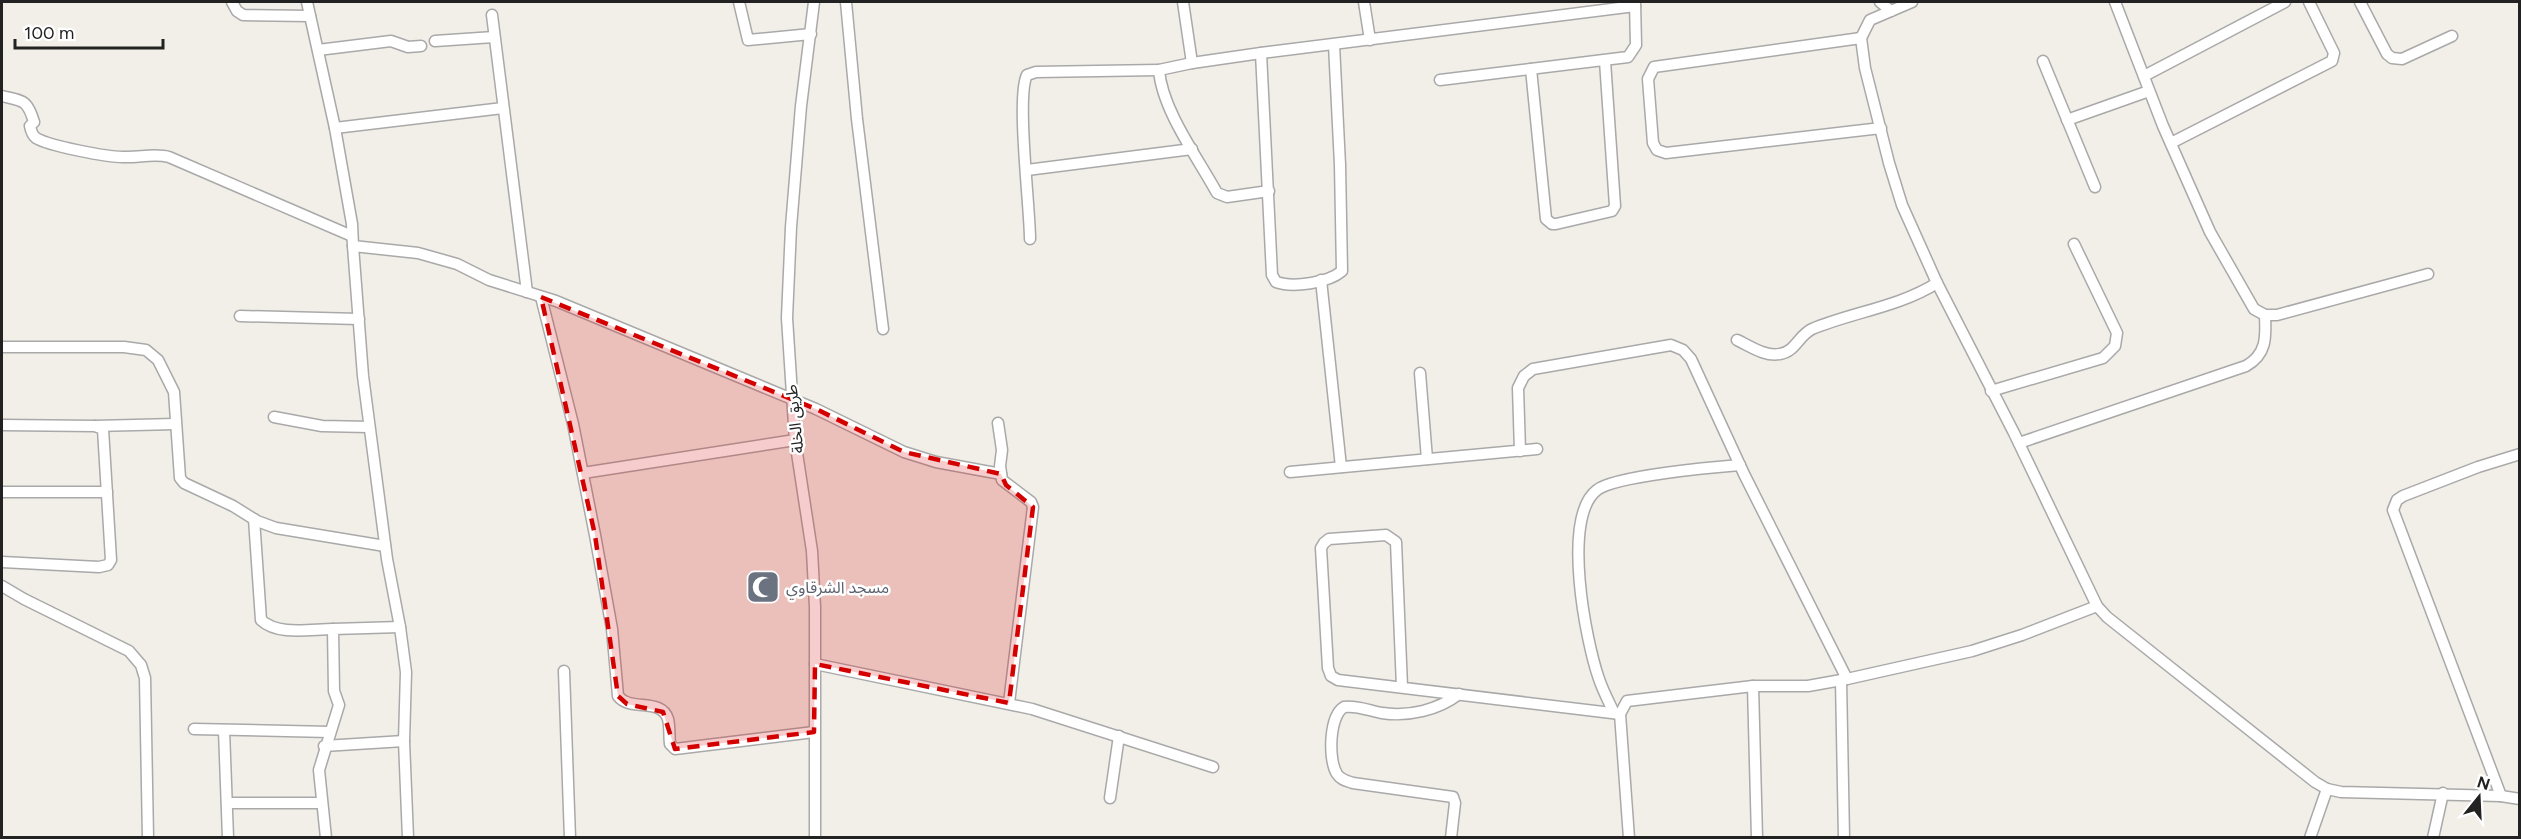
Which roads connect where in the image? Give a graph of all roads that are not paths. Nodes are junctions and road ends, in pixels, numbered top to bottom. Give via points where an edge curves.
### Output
1 (232, 2) edge
2 (307, 2) edge
3 (739, 2) edge
4 (814, 2) edge
5 (846, 2) edge
6 (1183, 2) edge
7 (1364, 2) edge
8 (1880, 2) edge
9 (1912, 2) edge
10 (2285, 2) edge
11 (2309, 2) edge
12 (2360, 2) edge
13 (2119, 3) edge
14 (1635, 4) edge
15 (1891, 11) junction
16 (492, 15) dead end
17 (310, 16) junction
18 (810, 34) junction
19 (2452, 36) dead end
20 (494, 37) junction
21 (1861, 38) junction
22 (1370, 40) junction
23 (435, 41) dead end
24 (1334, 45) junction
25 (421, 46) dead end
26 (318, 50) junction
27 (1261, 53) junction
28 (1605, 61) junction
29 (2043, 61) dead end
30 (1192, 63) junction
31 (1531, 69) junction
32 (1159, 70) junction
33 (2144, 76) junction
34 (1440, 80) dead end
35 (2149, 91) junction
36 (2, 96) edge
37 (503, 108) junction
38 (2067, 120) junction
39 (336, 128) junction
40 (1881, 128) junction
41 (2171, 143) junction
42 (1192, 149) junction
43 (1027, 170) junction
44 (2095, 187) dead end
45 (1269, 191) junction
46 (1030, 239) dead end
47 (353, 241) junction
48 (2074, 244) dead end
49 (2428, 274) dead end
50 (1321, 280) junction
51 (1937, 283) junction
52 (527, 291) junction
53 (542, 297) junction
54 (2265, 315) junction
55 (240, 316) dead end
56 (359, 319) junction
57 (883, 329) dead end
58 (1737, 340) dead end
59 (2, 347) edge
60 (1420, 373) dead end
61 (1991, 391) junction
62 (791, 399) junction
63 (274, 417) dead end
64 (998, 423) dead end
65 (175, 424) junction
66 (2, 425) edge
67 (95, 426) junction
68 (369, 427) junction
69 (795, 440) junction
70 (2019, 443) junction
71 (1538, 450) dead end
72 (1520, 451) junction
73 (2520, 454) edge
74 (1427, 459) junction
75 (1740, 465) junction
76 (1341, 467) junction
77 (1290, 472) dead end
78 (583, 473) junction
79 (1001, 474) junction
80 (2, 492) edge
81 (107, 492) junction
82 (254, 519) junction
83 (385, 546) junction
84 (2, 562) edge
85 (2, 586) edge
86 (2097, 606) junction
87 (400, 627) junction
88 (333, 629) junction
89 (815, 664) junction
90 (564, 671) dead end
91 (1844, 680) junction
92 (1753, 686) junction
93 (1402, 687) junction
94 (1459, 694) junction
95 (1009, 703) junction
96 (1617, 713) junction
97 (194, 729) dead end
98 (224, 730) junction
99 (330, 732) junction
100 (814, 732) junction
101 (1119, 736) junction
102 (404, 741) junction
103 (324, 746) junction
104 (1213, 767) dead end
105 (2327, 789) junction
106 (2443, 794) junction
107 (2501, 796) junction
108 (1110, 798) dead end
109 (2520, 799) edge
110 (227, 803) junction
111 (321, 803) junction
112 (148, 837) edge
113 (228, 837) edge
114 (326, 837) edge
115 (408, 837) edge
116 (570, 837) edge
117 (815, 837) edge
118 (1451, 837) edge
119 (1629, 837) edge
120 (1757, 837) edge
121 (1844, 837) edge
122 (2310, 837) edge
123 (2433, 837) edge

1 - 17 street via 243,15
2 - 17 street
3 - 18 street via 748,40
4 - 18 street, طريق الخلة
5 - 57 street
6 - 30 street
7 - 22 street
8 - 15 street
9 - 15 street
10 - 33 street
11 - 41 street via 2334,53 2332,61
12 - 19 street via 2392,58 2402,59
13 - 33 street
14 - 22 street
14 - 28 street via 1634,51 1628,57
15 - 21 street via 1870,20
16 - 20 street
17 - 26 street
18 - 62 street, طريق الخلة via 791,227 787,318
20 - 23 street
20 - 37 street
21 - 40 street
21 - 40 street via 1654,67 1648,79 1653,143 1657,150 1666,153
22 - 24 street
24 - 27 street
24 - 50 street via 1342,270
25 - 26 street via 391,41
26 - 39 street
27 - 30 street
27 - 45 street
28 - 31 street
28 - 31 street via 1615,206 1612,211 1556,224 1546,219
29 - 38 street
30 - 32 street
31 - 34 street
32 - 42 street via 1172,112
32 - 43 street via 1027,75 1023,118
33 - 35 street
35 - 38 street
35 - 41 street
36 - 47 street via 27,105 34,122 31,133 37,138 123,157 169,157
37 - 39 street
37 - 52 street
38 - 44 street
39 - 47 street
40 - 51 street via 1902,205
41 - 54 street via 2221,254 2247,300
42 - 43 street
42 - 45 street via 1217,193 1227,197
43 - 46 street
45 - 50 street via 1273,279 1287,285
47 - 52 street via 437,257 489,280
47 - 56 street
48 - 61 street via 2117,333 2115,346 2103,358
49 - 54 street
50 - 76 street
51 - 58 street via 1907,298 1811,330 1782,354 1767,354
51 - 61 street
52 - 53 street
53 - 62 street
53 - 78 street
54 - 70 street via 2264,348 2246,366
55 - 56 street
56 - 68 street
59 - 65 street via 146,350 158,360 174,392
60 - 74 street
61 - 70 street
62 - 69 street, طريق الخلة
62 - 79 street via 904,452
63 - 68 street via 322,426
64 - 79 street
65 - 67 street
65 - 82 street via 180,478 184,483
66 - 67 street
67 - 81 street via 104,431
68 - 83 street
69 - 78 street
69 - 89 street, طريق الخلة via 812,551
70 - 86 street
71 - 72 street
72 - 74 street
72 - 75 street via 1518,388 1533,369 1671,345 1691,359
73 - 107 street via 2403,496 2392,510
74 - 76 street
75 - 91 street
75 - 96 street via 1630,480 1602,487 1588,500 1577,549 1584,613 1599,680
76 - 77 street
78 - 100 street via 612,629 615,684 620,699 663,712 668,718 670,744 675,748
79 - 95 street via 1006,485 1033,507
80 - 81 street
81 - 84 street via 111,560 108,565
82 - 83 street via 276,528
82 - 88 street via 261,621 276,630
83 - 87 street
85 - 112 street via 129,651 141,665 146,690
86 - 91 street via 1972,651
86 - 105 street
87 - 88 street
87 - 102 street via 406,672
88 - 99 street via 334,692 339,705
89 - 95 street
89 - 100 street, طريق الخلة
90 - 116 street
91 - 92 street via 1808,686
91 - 121 street
92 - 96 street via 1632,699
92 - 120 street
93 - 93 street via 1396,542 1386,535 1329,539 1321,548 1331,676
93 - 94 street
94 - 96 street
94 - 118 street via 1443,705 1412,712 1383,713 1344,706 1336,714 1332,735 1335,770 1343,780 1453,796
95 - 101 street
96 - 119 street
97 - 98 street
98 - 99 street
98 - 110 street
99 - 103 street
100 - 117 street, طريق الخلة
101 - 104 street
101 - 108 street
102 - 103 street
102 - 115 street
103 - 111 street via 319,770
105 - 106 street
105 - 122 street
106 - 107 street
106 - 123 street
107 - 109 street
110 - 111 street
110 - 113 street
111 - 114 street

